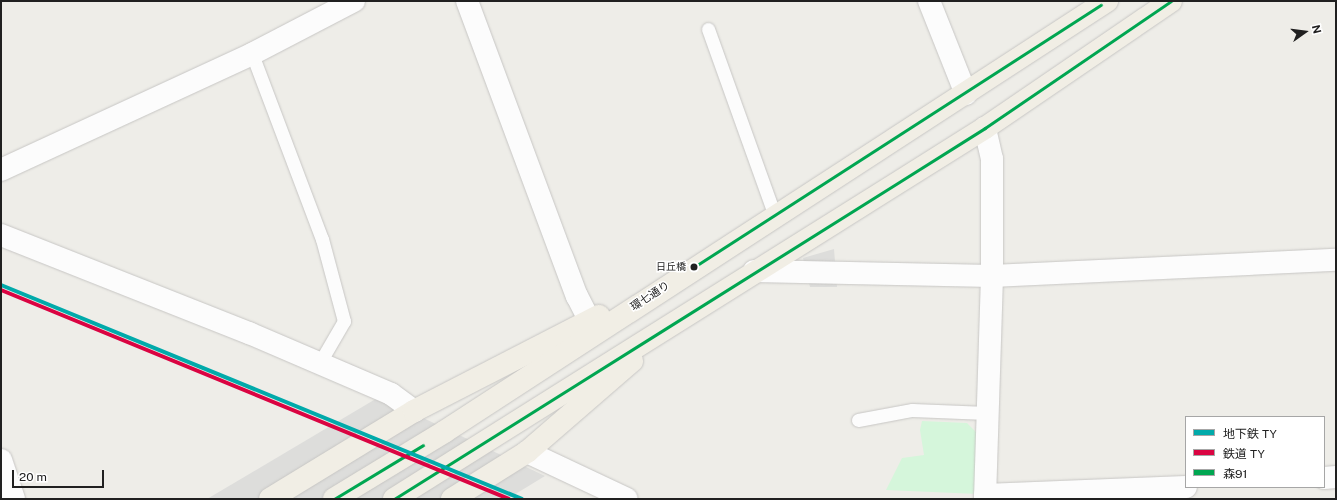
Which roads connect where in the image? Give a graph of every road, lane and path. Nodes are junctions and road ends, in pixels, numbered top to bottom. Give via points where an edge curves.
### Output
1 (354, 1) edge
2 (467, 1) edge
3 (929, 1) edge
4 (1107, 1) edge
5 (1171, 1) edge
6 (708, 30) dead end
7 (252, 54) junction
8 (966, 94) junction
9 (985, 128) junction
10 (1, 170) edge
11 (775, 216) junction
12 (1, 235) edge
13 (1336, 260) edge
14 (754, 272) junction
15 (992, 276) junction
16 (650, 296) junction
17 (589, 320) junction
18 (669, 326) junction
19 (319, 364) junction
20 (414, 411) junction
21 (987, 413) junction
22 (858, 420) dead end
23 (527, 452) junction
24 (1, 460) edge
25 (1336, 477) edge
26 (1325, 478) edge
27 (1174, 491) edge
28 (985, 497) edge
29 (14, 499) edge
30 (270, 499) edge
31 (334, 499) edge
32 (394, 499) edge
33 (452, 499) edge
34 (627, 499) edge

1 - 7 street
2 - 17 street via 577,296
3 - 8 street
4 - 8 main road, 環七通り
5 - 9 main road
6 - 11 lane
7 - 10 street
7 - 19 lane via 322,239 344,321
8 - 11 main road, 環七通り
9 - 14 main road
9 - 15 street via 992,159
11 - 16 main road, 環七通り
12 - 19 street
13 - 15 street
14 - 15 street
14 - 18 main road
15 - 21 street
16 - 17 main road
16 - 31 main road, 環七通り via 444,432
17 - 20 main road
18 - 23 main road via 598,393
18 - 32 main road
19 - 20 street via 391,394
20 - 30 main road
21 - 22 lane via 912,410
21 - 28 street
23 - 33 main road
23 - 34 street
24 - 29 street
25 - 26 street
27 - 28 street

